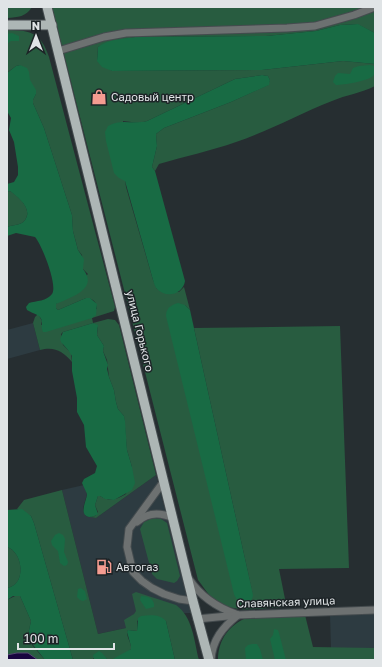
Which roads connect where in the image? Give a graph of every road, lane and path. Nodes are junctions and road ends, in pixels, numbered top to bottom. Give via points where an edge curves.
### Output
1 (47, 7) edge
2 (375, 7) edge
3 (7, 25) edge
4 (52, 25) junction
5 (58, 51) junction
6 (164, 481) junction
7 (173, 518) junction
8 (129, 529) junction
9 (187, 576) junction
10 (193, 601) junction
11 (375, 610) edge
12 (238, 614) junction
13 (197, 619) junction
14 (210, 660) edge

1 - 4 main road, улица Горького
2 - 5 street via 315,26 126,33 104,36
3 - 4 main road
4 - 5 main road, улица Горького
5 - 6 main road, улица Горького
6 - 7 main road, улица Горького
6 - 8 street
7 - 8 street via 152,514 139,520
7 - 9 main road, улица Горького
8 - 10 street via 126,548 137,577 164,594
9 - 10 main road, улица Горького
9 - 12 street via 205,598 225,610
10 - 13 main road, улица Горького
11 - 12 street, Славянская улица
12 - 13 street, Славянская улица
12 - 14 street via 219,633
13 - 14 main road, улица Горького

